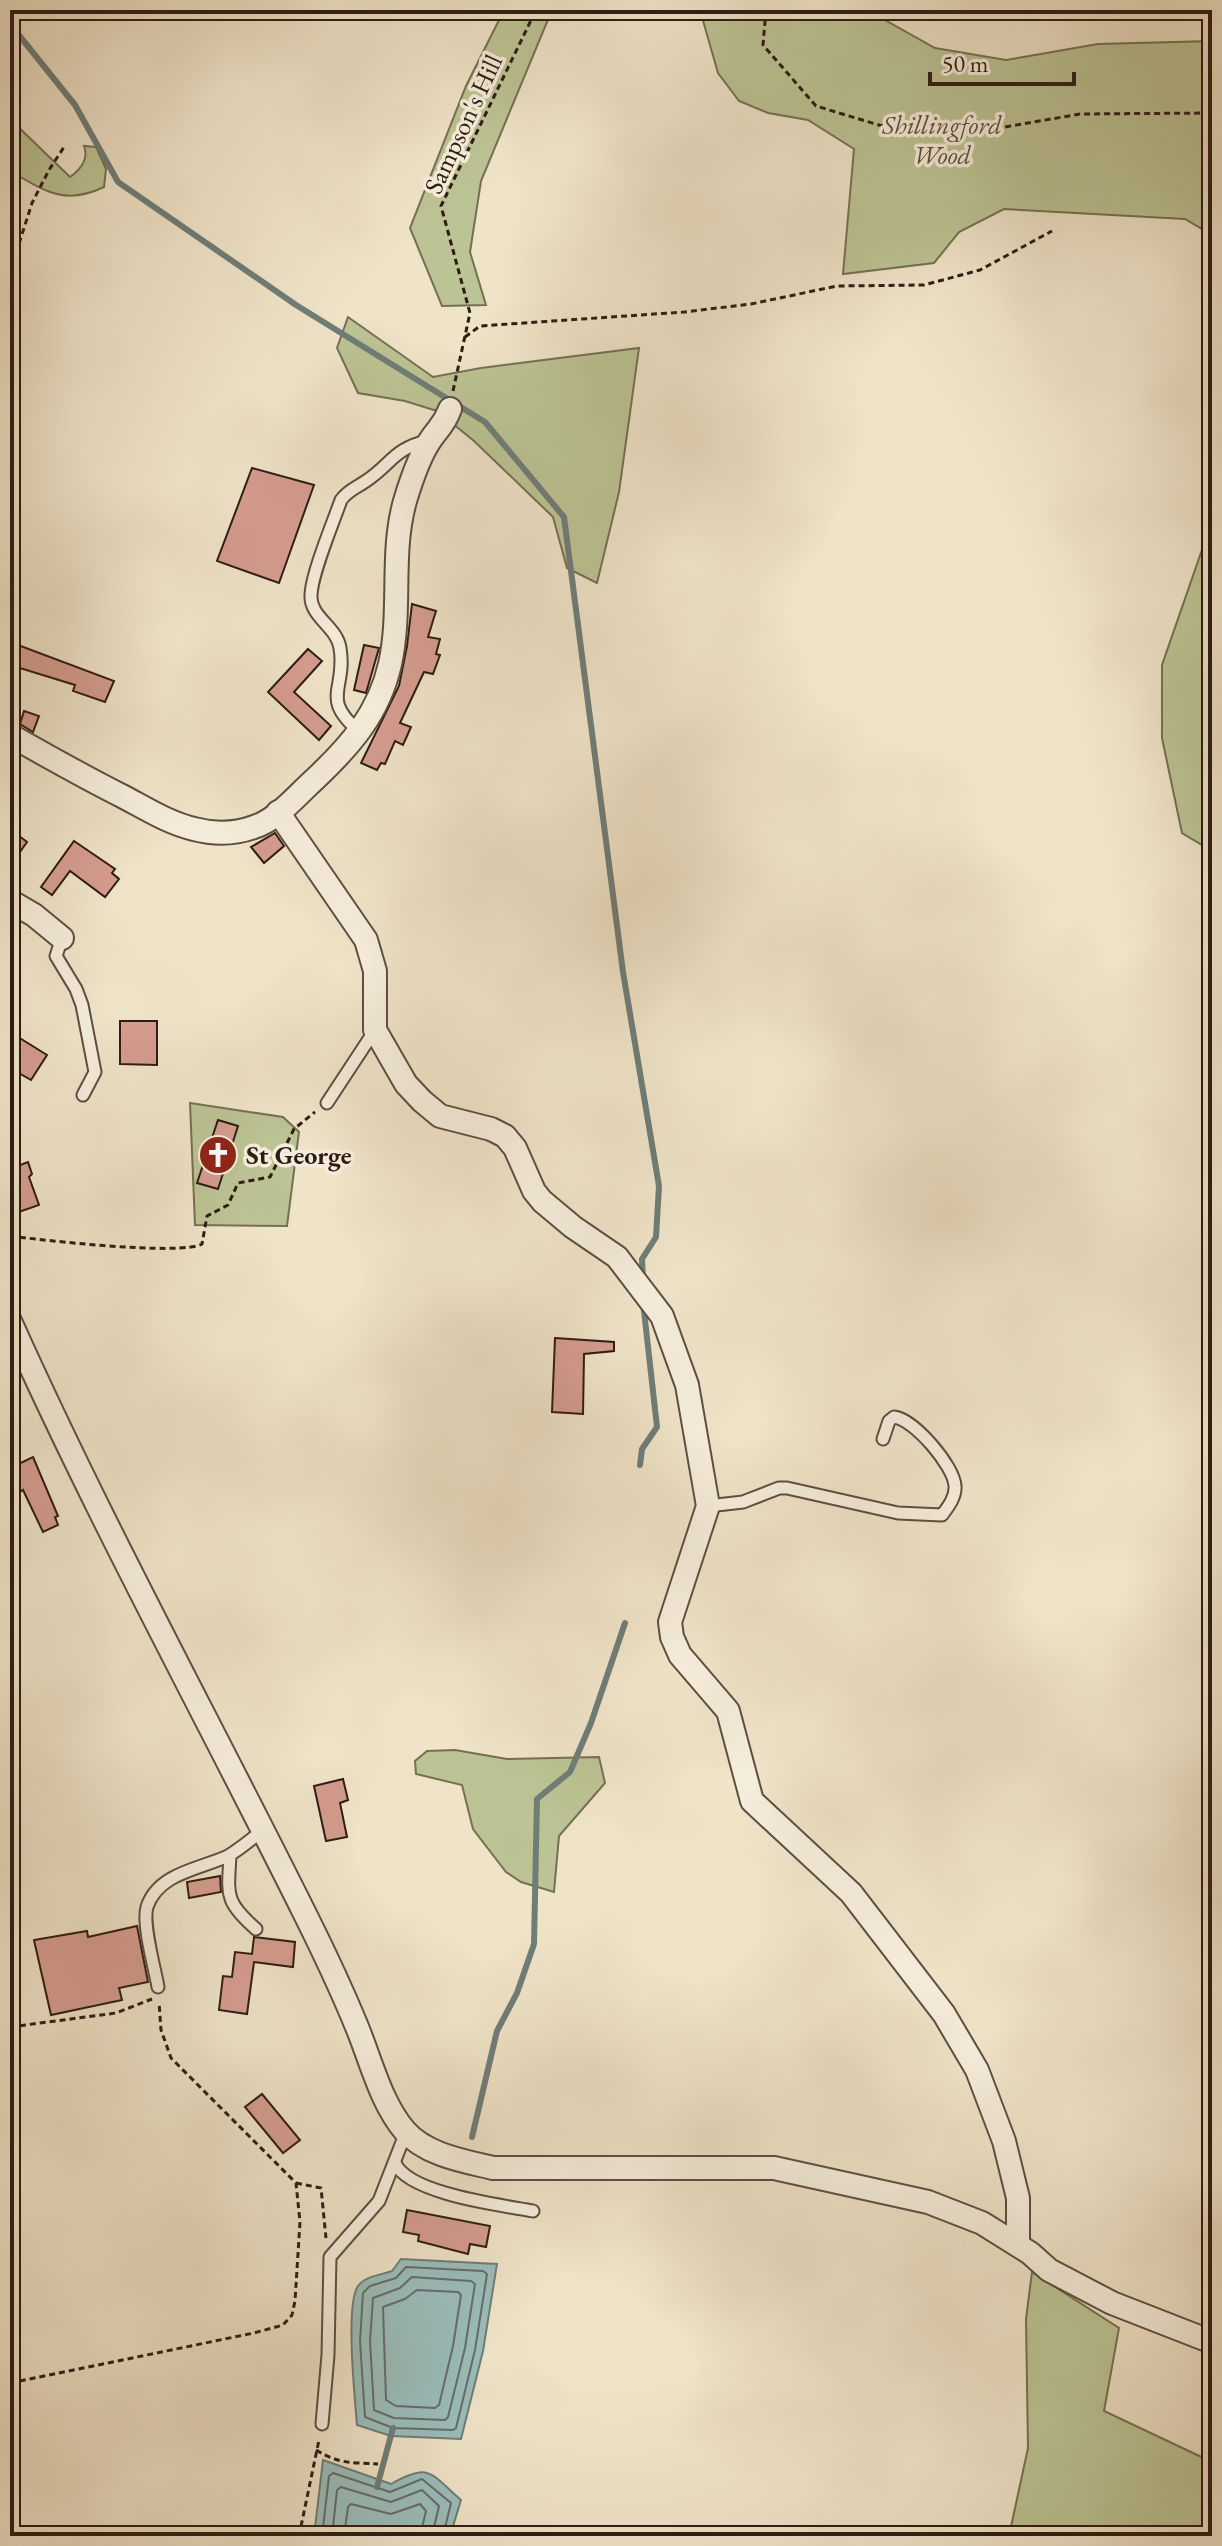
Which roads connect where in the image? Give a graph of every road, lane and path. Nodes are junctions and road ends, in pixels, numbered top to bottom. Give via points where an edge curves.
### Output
1 (536, 10) edge
2 (766, 10) edge
3 (1212, 113) edge
4 (64, 147) dead end
5 (1052, 231) dead end
6 (10, 272) edge
7 (465, 337) junction
8 (451, 402) joint
9 (430, 440) junction
10 (360, 732) junction
11 (10, 735) edge
12 (278, 812) junction
13 (10, 901) edge
14 (62, 938) joint
15 (375, 1030) junction
16 (83, 1095) dead end
17 (327, 1103) joint
18 (10, 1236) edge
19 (10, 1321) edge
20 (883, 1439) dead end
21 (708, 1506) junction
22 (263, 1830) junction
23 (230, 1855) junction
24 (256, 1929) dead end
25 (158, 1987) dead end
26 (10, 2027) edge
27 (406, 2132) junction
28 (395, 2163) junction
29 (296, 2183) junction
30 (533, 2211) dead end
31 (1018, 2245) junction
32 (330, 2257) junction
33 (1212, 2342) edge
34 (10, 2383) edge
35 (322, 2424) joint
36 (316, 2450) junction
37 (378, 2464) dead end
38 (299, 2536) edge

1 - 7 path, Sampson's Hill via 441,206 470,313
2 - 3 path via 763,45 816,106 912,135 970,133 1080,114
4 - 6 path via 32,203
5 - 7 path via 980,270 924,285 837,286 684,312 480,326
7 - 8 path, Sampson's Hill
8 - 9 street via 443,427
9 - 10 street via 410,484 399,528 390,662 382,691
9 - 10 lane via 398,452 369,480 347,491 311,592 314,610 333,629 340,647 339,712
10 - 12 street
11 - 12 street via 192,829 238,831 257,827
12 - 15 street via 366,940 375,971
13 - 14 street
14 - 16 lane via 56,956 82,1005 95,1072
15 - 17 lane
15 - 21 street via 422,1101 440,1116 505,1136 542,1201 617,1257 662,1316 687,1385
17 - 18 path via 294,1129 270,1177 238,1183 228,1205 207,1216 197,1247 170,1250
19 - 22 street
20 - 21 lane via 889,1421 904,1418 943,1460 956,1483 942,1515 898,1513 787,1488
21 - 31 street via 670,1622 672,1637 680,1655 728,1711 752,1801 851,1893 944,2014 977,2070 1004,2141 1018,2198
22 - 23 lane
22 - 27 street via 350,2009 390,2109
23 - 24 lane via 228,1893
23 - 25 lane via 163,1882 147,1908
26 - 29 path via 116,2013 159,1996 161,2030 171,2058
27 - 28 lane
27 - 31 street via 432,2150 493,2168 774,2168 928,2202 982,2223
28 - 30 lane via 408,2178 440,2191
28 - 32 lane via 379,2201
29 - 32 path via 321,2188
29 - 34 path via 300,2222 295,2301 283,2325
31 - 33 street via 1049,2270 1112,2303
32 - 35 lane
35 - 36 path
36 - 37 path via 342,2462
36 - 38 path

